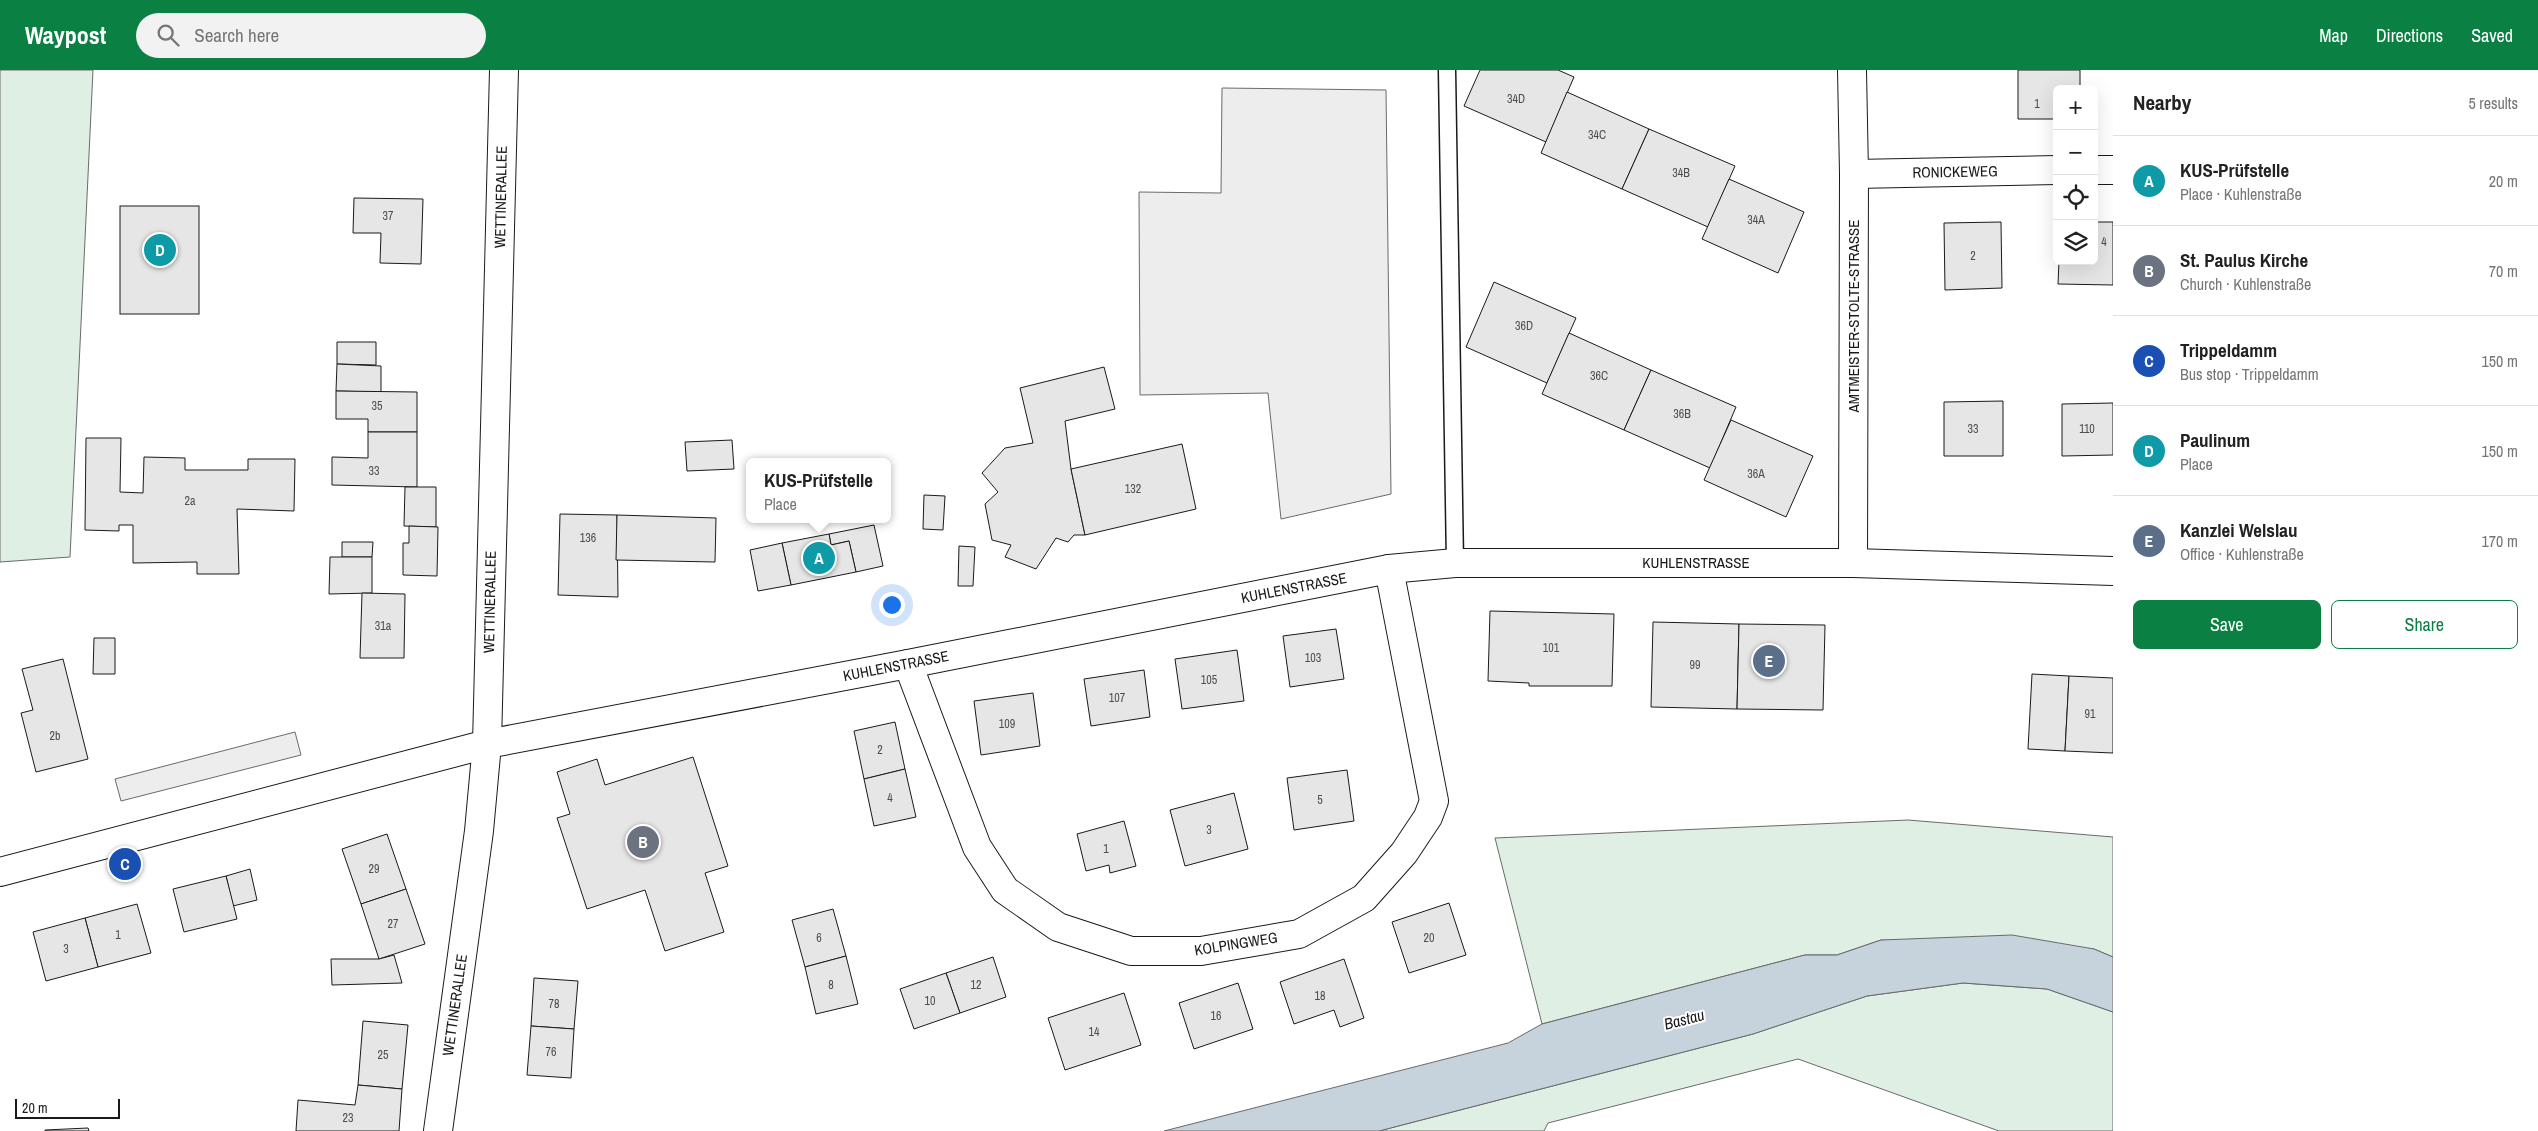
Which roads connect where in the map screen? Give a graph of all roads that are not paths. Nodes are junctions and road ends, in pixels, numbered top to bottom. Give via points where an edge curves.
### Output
1 (504, 70) edge
2 (1447, 70) edge
3 (1852, 70) edge
4 (2053, 170) edge
5 (2098, 170) edge
6 (2113, 170) edge
7 (1854, 174) junction
8 (1455, 563) junction
9 (1853, 563) junction
10 (1389, 569) junction
11 (2113, 571) edge
12 (908, 664) junction
13 (487, 744) junction
14 (0, 872) edge
15 (438, 1131) edge

1 - 13 street, WETTINERALLEE
2 - 8 lane
3 - 7 street, AMTMEISTER-STOLTE-STRASSE
4 - 7 street, RONICKEWEG
5 - 6 street
7 - 9 street, AMTMEISTER-STOLTE-STRASSE
8 - 9 street, KUHLENSTRASSE
8 - 10 street, KUHLENSTRASSE
9 - 11 street, KUHLENSTRASSE
10 - 12 street, KUHLENSTRASSE
10 - 12 street, KOLPINGWEG via 1434,801 1428,817 1404,854 1364,898 1299,934 1201,951 1131,951 1058,927 1005,890 977,847
12 - 13 street, KUHLENSTRASSE
13 - 14 street, KUHLENSTRASSE
13 - 15 street, WETTINERALLEE via 479,831

